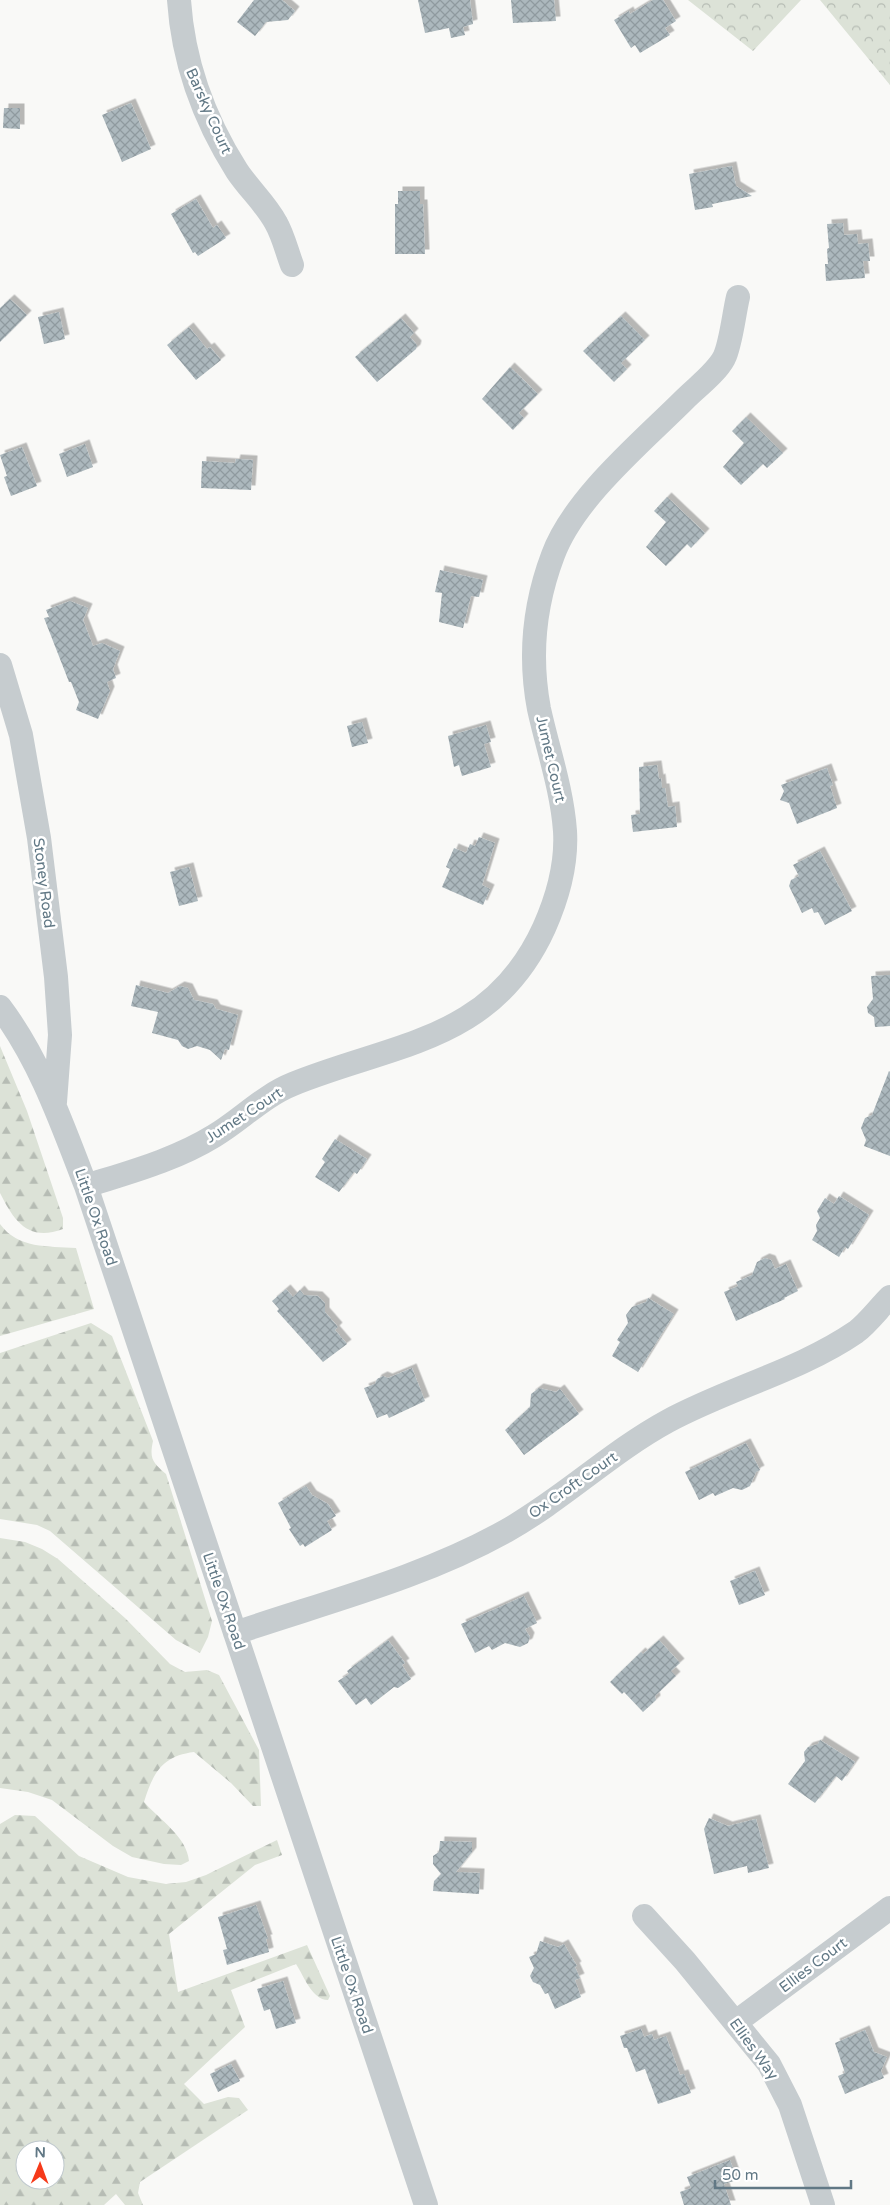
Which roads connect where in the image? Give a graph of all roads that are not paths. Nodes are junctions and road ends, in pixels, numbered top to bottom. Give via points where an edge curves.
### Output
1 (179, 0) edge
2 (292, 265) dead end
3 (738, 297) dead end
4 (0, 665) edge
5 (0, 1007) edge
6 (55, 1104) junction
7 (86, 1186) junction
8 (890, 1297) edge
9 (235, 1633) junction
10 (890, 1908) edge
11 (644, 1916) dead end
12 (736, 2022) junction
13 (426, 2205) edge
14 (823, 2205) edge

1 - 2 street, Barsky Court via 180,26 200,98 238,172 276,223
3 - 7 street, Jumet Court via 724,358 581,505 558,539 544,579 535,623 534,667 539,708 561,790 565,835 560,886 553,908 534,949 519,971 487,1005 444,1032 290,1085 188,1150
4 - 6 street, Stoney Road via 21,735 39,838 60,1035
5 - 6 street, Little Ox Road via 29,1050
6 - 7 street, Little Ox Road
7 - 9 street, Little Ox Road
8 - 9 street, Ox Croft Court via 857,1331 814,1356 700,1404 666,1422 506,1531 415,1573
9 - 13 street, Little Ox Road
10 - 12 street, Ellies Court
11 - 12 street, Ellies Way
12 - 14 street, Ellies Way via 769,2064 790,2105

